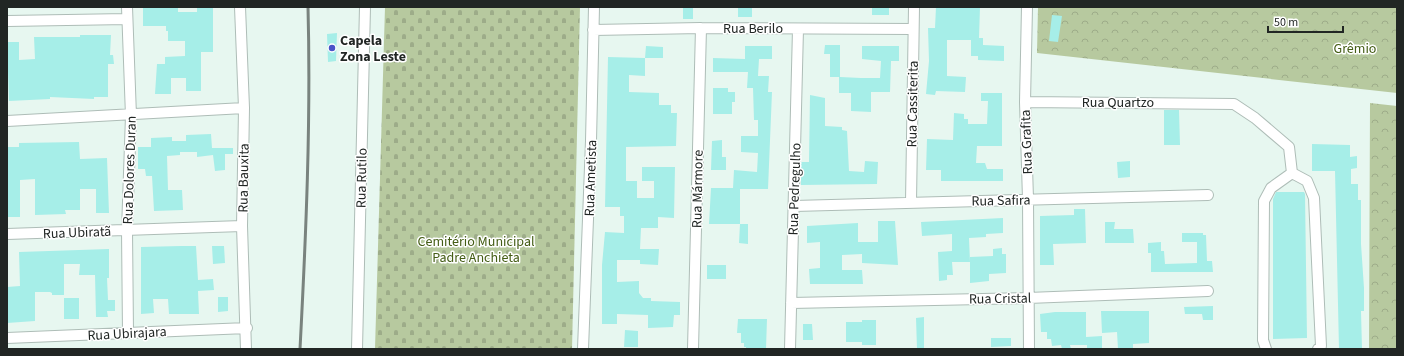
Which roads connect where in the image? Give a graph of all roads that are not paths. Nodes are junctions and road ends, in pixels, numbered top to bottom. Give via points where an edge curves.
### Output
1 (127, 7) edge
2 (240, 7) edge
3 (365, 7) edge
4 (594, 7) edge
5 (914, 7) edge
6 (1028, 7) edge
7 (127, 19) junction
8 (7, 21) edge
9 (701, 28) junction
10 (798, 29) junction
11 (913, 29) junction
12 (593, 30) junction
13 (1025, 102) junction
14 (244, 108) junction
15 (131, 116) junction
16 (7, 121) edge
17 (1292, 172) junction
18 (1208, 196) dead end
19 (1028, 200) junction
20 (911, 202) junction
21 (794, 206) junction
22 (242, 226) junction
23 (127, 230) junction
24 (7, 234) edge
25 (1208, 290) dead end
26 (1028, 298) junction
27 (791, 304) junction
28 (247, 328) junction
29 (128, 333) junction
30 (7, 338) edge
31 (246, 349) edge
32 (357, 349) edge
33 (583, 349) edge
34 (693, 349) edge
35 (790, 349) edge
36 (1029, 349) edge
37 (1266, 349) edge
38 (1318, 349) edge

1 - 7 street, Rua Dolores Duran
2 - 14 street, Rua Bauxita
3 - 32 street, Rua Rutilo
4 - 12 street, Rua Ametista
5 - 11 street, Rua Cassiterita
6 - 13 street, Rua Grafita
7 - 8 street
7 - 15 street, Rua Dolores Duran
9 - 10 street, Rua Berilo
9 - 12 street, Rua Berilo
9 - 34 street, Rua Mármore
10 - 11 street, Rua Berilo
10 - 21 street, Rua Pedregulho
11 - 20 street, Rua Cassiterita
12 - 33 street, Rua Ametista
13 - 17 street, Rua Quartzo via 1234,104 1289,147
13 - 19 street, Rua Grafita
14 - 15 street
14 - 22 street, Rua Bauxita
15 - 16 street
15 - 23 street, Rua Dolores Duran
17 - 37 street via 1271,188 1264,201 1263,340
17 - 38 street via 1307,181 1314,198 1321,346
18 - 19 street, Rua Safira
19 - 20 street, Rua Safira
19 - 26 street, Rua Grafita
20 - 21 street, Rua Safira
21 - 27 street, Rua Pedregulho
22 - 23 street, Rua Ubiratã
22 - 28 street, Rua Bauxita
23 - 24 street, Rua Ubiratã
23 - 29 street, Rua Dolores Duran
25 - 26 street, Rua Cristal
26 - 27 street, Rua Cristal
26 - 36 street, Rua Grafita
27 - 35 street, Rua Pedregulho
28 - 29 street, Rua Ubirajara
28 - 31 street, Rua Bauxita
29 - 30 street, Rua Ubirajara

